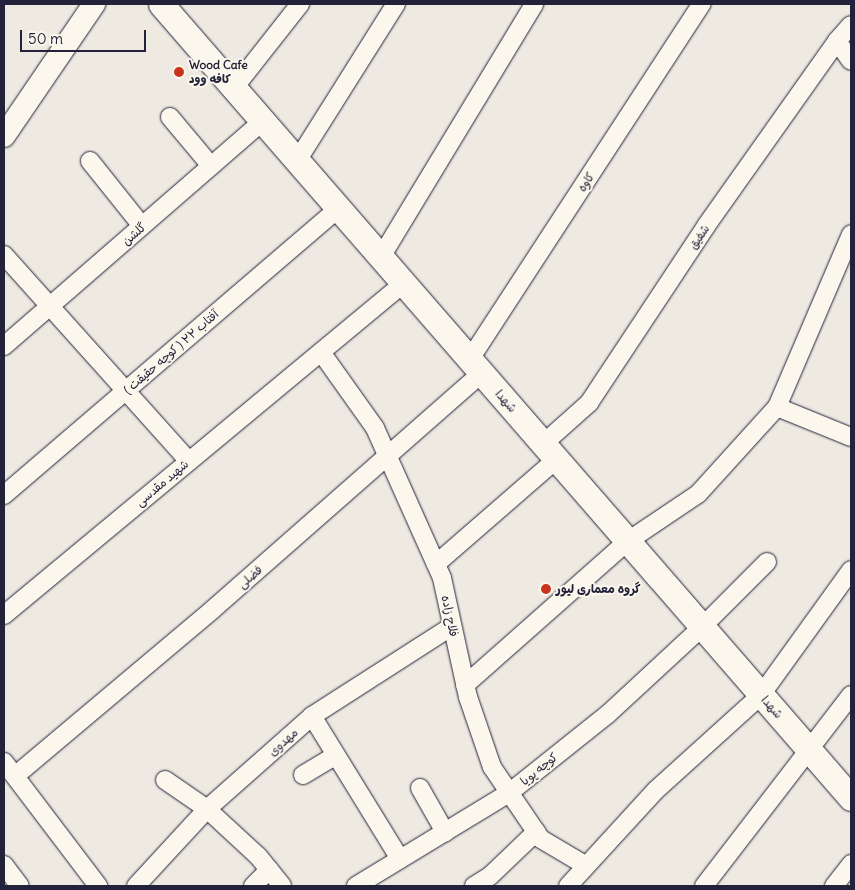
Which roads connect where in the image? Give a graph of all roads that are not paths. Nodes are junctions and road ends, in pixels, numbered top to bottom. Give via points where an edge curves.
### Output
1 (94, 4) edge
2 (161, 4) edge
3 (300, 4) edge
4 (396, 4) edge
5 (534, 4) edge
6 (701, 4) edge
7 (851, 25) edge
8 (837, 41) junction
9 (851, 61) edge
10 (234, 88) junction
11 (170, 117) dead end
12 (263, 122) junction
13 (4, 136) edge
14 (90, 161) dead end
15 (297, 161) junction
16 (211, 166) junction
17 (339, 208) junction
18 (142, 226) junction
19 (851, 234) edge
20 (4, 255) edge
21 (381, 257) junction
22 (404, 283) junction
23 (50, 306) junction
24 (4, 346) edge
25 (321, 352) junction
26 (476, 366) junction
27 (126, 391) junction
28 (777, 407) junction
29 (851, 437) edge
30 (550, 452) junction
31 (388, 457) junction
32 (189, 461) junction
33 (4, 496) edge
34 (628, 541) junction
35 (767, 562) dead end
36 (436, 564) junction
37 (851, 570) edge
38 (4, 614) edge
39 (452, 626) junction
40 (702, 627) junction
41 (465, 685) junction
42 (761, 694) junction
43 (851, 695) edge
44 (312, 716) junction
45 (810, 751) junction
46 (335, 756) junction
47 (4, 762) edge
48 (303, 775) dead end
49 (15, 776) junction
50 (165, 780) dead end
51 (420, 788) dead end
52 (509, 793) junction
53 (851, 798) edge
54 (207, 809) junction
55 (445, 832) junction
56 (536, 832) junction
57 (400, 859) junction
58 (851, 864) edge
59 (585, 865) junction
60 (269, 870) junction
61 (98, 886) edge
62 (136, 886) edge
63 (253, 886) edge
64 (282, 886) edge
65 (356, 886) edge
66 (474, 886) edge
67 (568, 886) edge
68 (704, 886) edge
69 (834, 886) edge

1 - 13 street
2 - 10 main road, شهدا
3 - 10 street
4 - 15 street
5 - 21 street
6 - 26 street, کاوه
7 - 8 street, شفیق
8 - 9 street
8 - 30 street, شفیق via 706,226 589,403
10 - 12 main road, شهدا
11 - 16 street
12 - 15 main road, شهدا
12 - 16 street, گلشن
14 - 18 street
15 - 17 main road, شهدا
16 - 18 street, گلشن
17 - 21 main road, شهدا
17 - 27 street, آفتاب ۲۲ ( کوچه حقیقت )
18 - 23 street, گلشن
19 - 28 street
20 - 23 street
21 - 22 main road, شهدا
22 - 25 street, شهید مقدسی
22 - 26 main road, شهدا
23 - 24 street, گلشن
23 - 27 street
25 - 31 street, فلاح زاده via 375,428
25 - 32 street, شهید مقدسی
26 - 30 main road, شهدا
26 - 31 street, فضلی
27 - 32 street
27 - 33 street, آفتاب ۲۲ ( کوچه حقیقت )
28 - 29 street
28 - 34 street via 698,494
30 - 34 main road, شهدا
30 - 36 street, شفیق
31 - 36 street, فلاح زاده
31 - 49 street, فضلی
32 - 38 street, شهید مقدسی
34 - 40 main road, شهدا
34 - 41 street
35 - 40 street, کوچه پویا
36 - 39 street, فلاح زاده
37 - 42 street
39 - 41 street, فلاح زاده
39 - 44 street, مهدوی
40 - 42 main road, شهدا
40 - 52 street, کوچه پویا via 608,714
41 - 52 street, فلاح زاده via 492,767
42 - 45 main road, شهدا
42 - 59 street via 656,790
43 - 45 street
44 - 46 street
44 - 54 street, مهدوی
45 - 53 main road, شهدا
45 - 68 street
46 - 48 street
46 - 57 street
47 - 49 street
49 - 61 street
50 - 54 street
51 - 55 street
52 - 55 street, کوچه پویا
52 - 56 street, فلاح زاده
54 - 60 street
54 - 62 street, مهدوی
55 - 57 street, کوچه پویا
56 - 59 street, فلاح زاده via 541,839
56 - 66 street via 490,876
57 - 65 street, کوچه پویا
58 - 69 street
59 - 67 street
60 - 63 street
60 - 64 street

